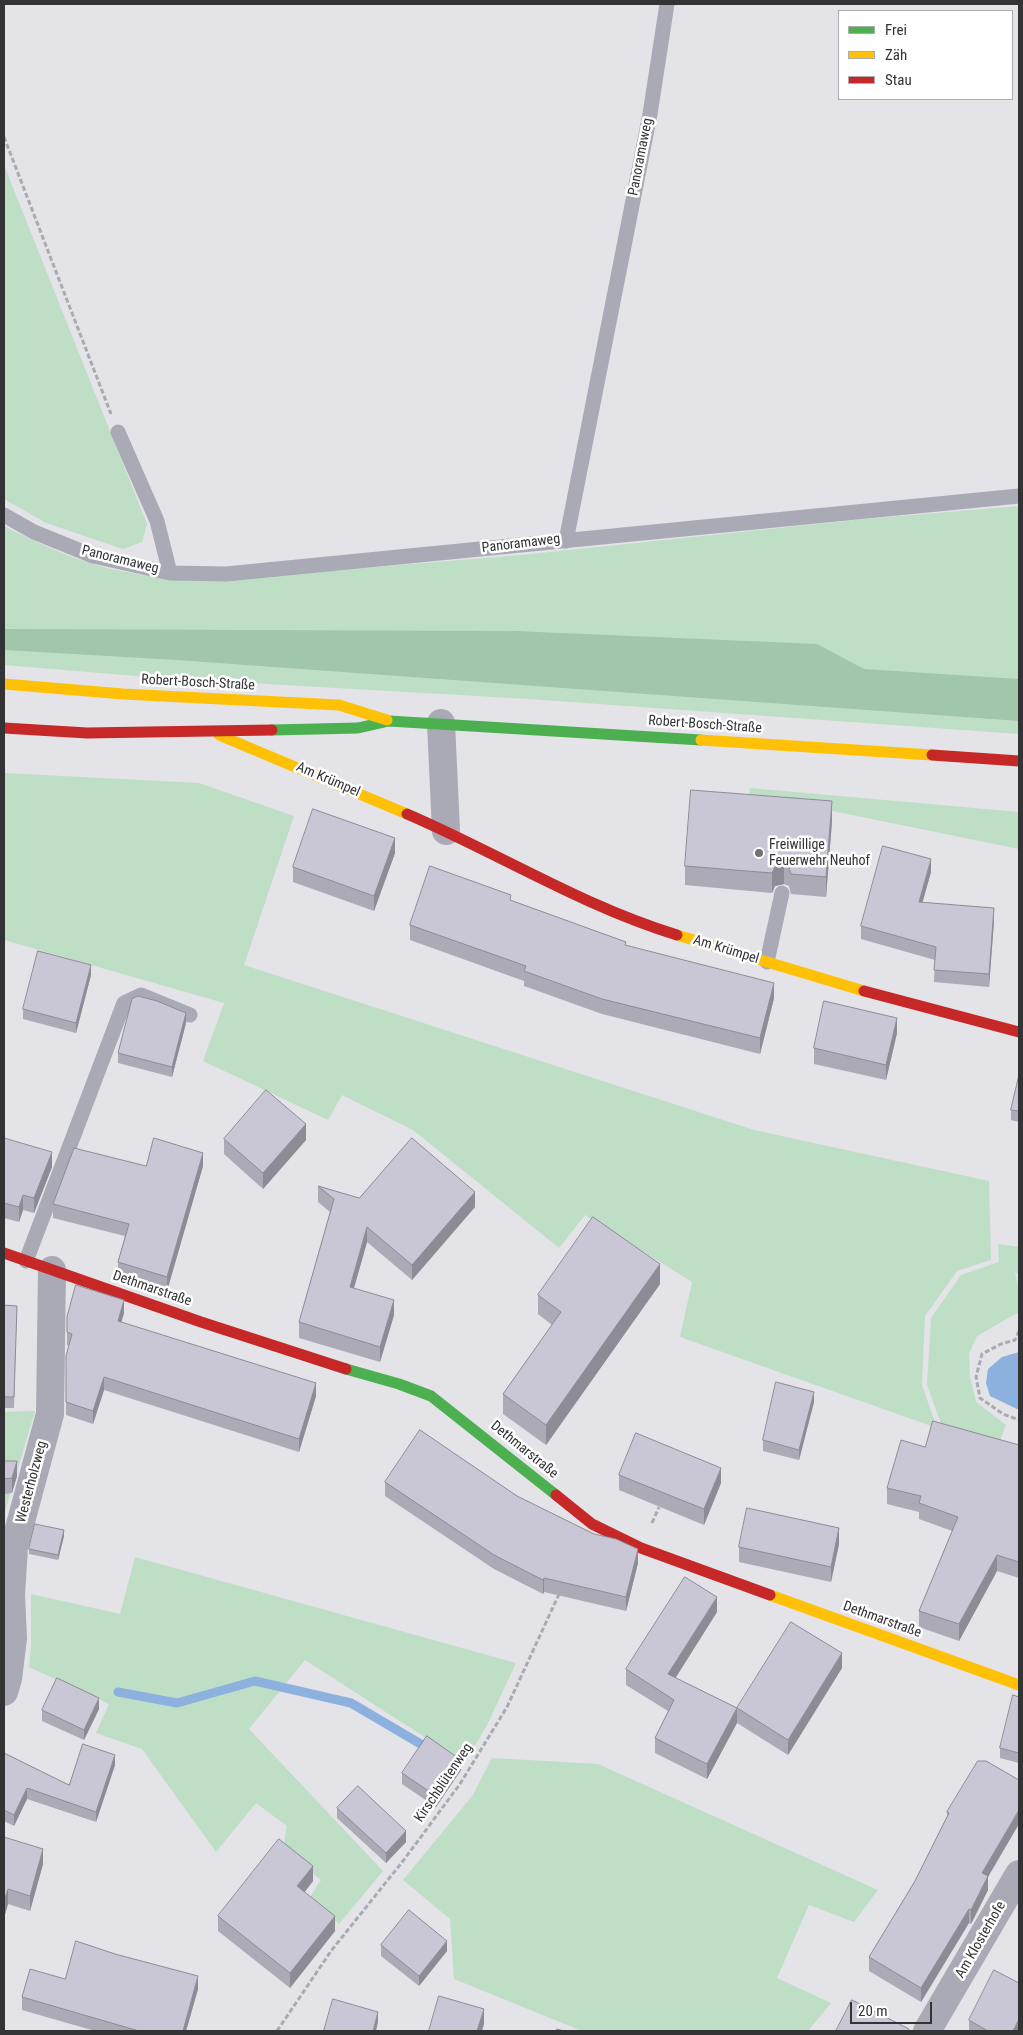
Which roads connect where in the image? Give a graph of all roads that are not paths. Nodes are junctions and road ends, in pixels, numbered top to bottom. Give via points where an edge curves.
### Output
1 (667, 4) edge
2 (118, 432) road end
3 (1019, 496) edge
4 (4, 515) edge
5 (566, 541) junction
6 (170, 573) junction
7 (4, 684) edge
8 (389, 721) junction
9 (441, 723) junction
10 (4, 728) edge
11 (209, 731) junction
12 (1019, 761) edge
13 (446, 831) junction
14 (782, 893) dead end
15 (767, 962) junction
16 (190, 1014) dead end
17 (1019, 1032) edge
18 (4, 1254) edge
19 (26, 1261) junction
20 (52, 1270) junction
21 (1019, 1685) edge
22 (4, 1692) edge
23 (1019, 1874) edge
24 (927, 2031) edge

1 - 5 lane, Panoramaweg via 650,114
2 - 6 lane via 157,520
3 - 5 lane
4 - 6 lane, Panoramaweg via 34,532 93,556
5 - 6 lane, Panoramaweg via 226,574
7 - 8 street, Robert-Bosch-Straße via 123,694 339,705
8 - 9 street, Robert-Bosch-Straße
8 - 11 street, Robert-Bosch-Straße via 358,728
9 - 12 street, Robert-Bosch-Straße
9 - 13 street
10 - 11 street, Robert-Bosch-Straße via 87,733
11 - 13 street, Am Krümpel
13 - 15 street, Am Krümpel via 544,882 645,926
14 - 15 lane
15 - 17 street, Am Krümpel via 904,1003
16 - 19 lane via 141,995 124,1003
18 - 19 street, Dethmarstraße
19 - 20 street, Dethmarstraße
20 - 21 street, Dethmarstraße via 431,1396 592,1524 641,1548
20 - 22 street, Westerholzweg via 50,1414 14,1547 13,1638
23 - 24 street, Am Klosterhofe

